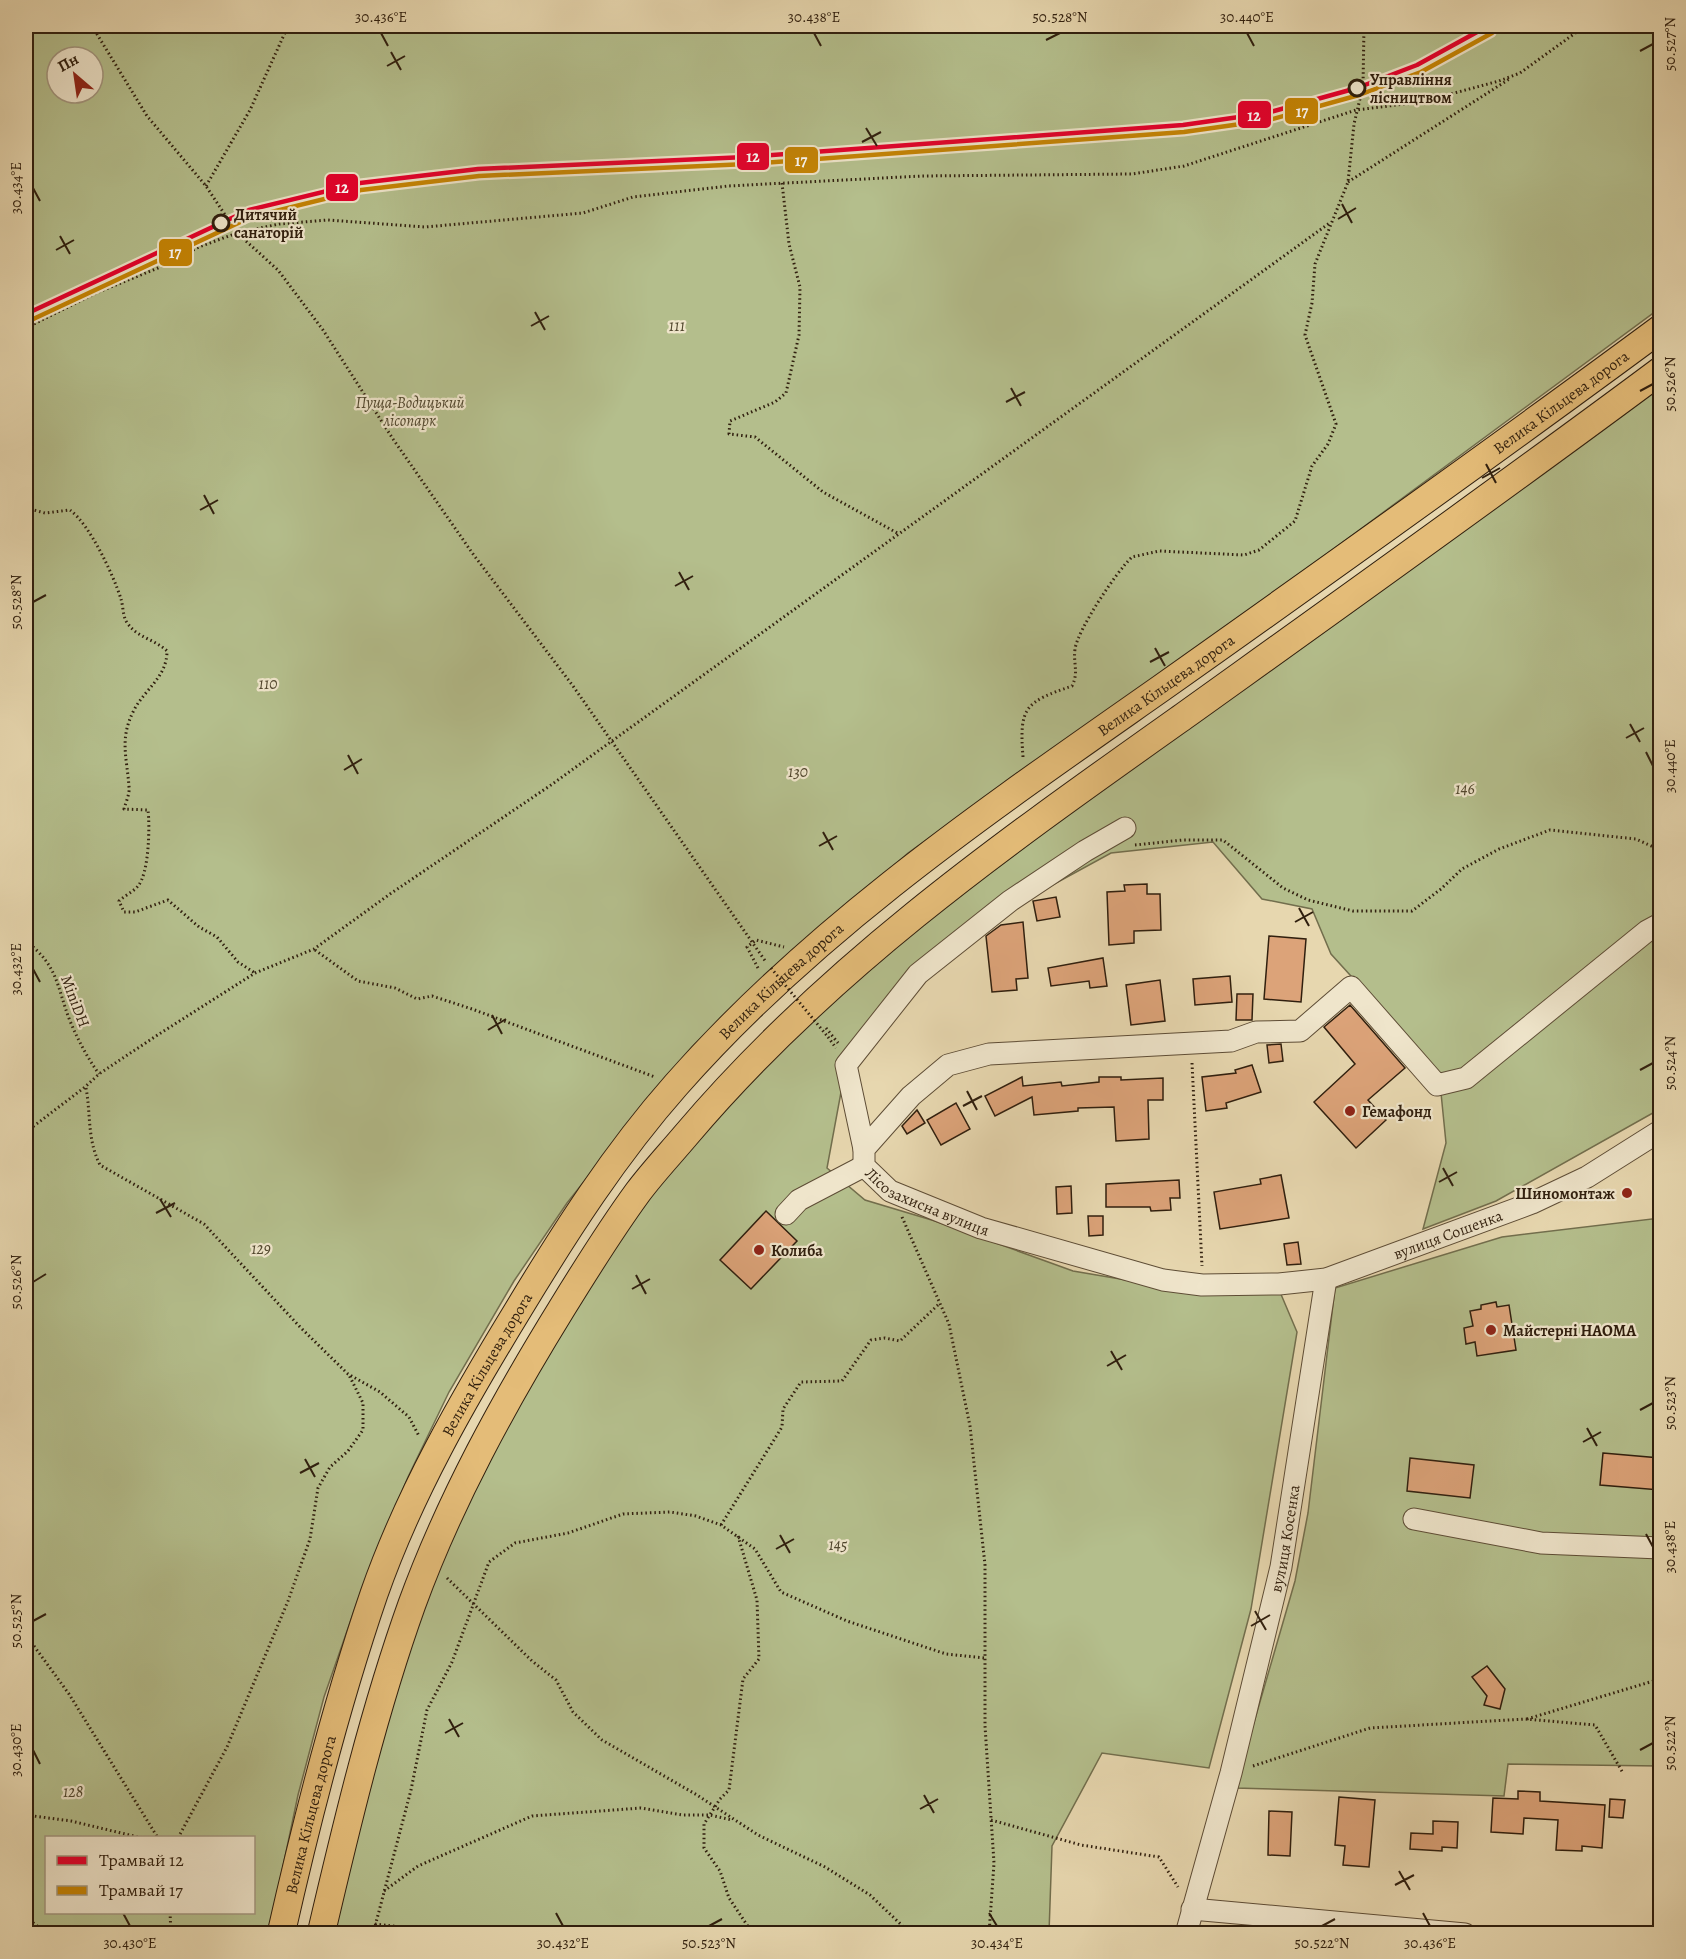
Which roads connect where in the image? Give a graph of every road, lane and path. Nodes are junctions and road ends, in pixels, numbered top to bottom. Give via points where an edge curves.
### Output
1 (92, 26) edge
2 (288, 26) edge
3 (1364, 26) edge
4 (1585, 26) edge
5 (1520, 73) junction
6 (1356, 110) junction
7 (1348, 182) junction
8 (782, 183) junction
9 (206, 186) junction
10 (1331, 222) junction
11 (237, 233) junction
12 (26, 328) edge
13 (1660, 329) edge
14 (1660, 371) edge
15 (26, 508) edge
16 (898, 534) junction
17 (611, 741) junction
18 (1023, 761) dead end
19 (1129, 837) joint
20 (1660, 850) edge
21 (1660, 924) edge
22 (26, 941) edge
23 (752, 942) junction
24 (314, 949) junction
25 (789, 949) dead end
26 (255, 973) junction
27 (760, 973) dead end
28 (826, 1028) dead end
29 (1191, 1043) junction
30 (99, 1074) junction
31 (677, 1084) junction
32 (85, 1087) junction
33 (1660, 1131) edge
34 (26, 1132) edge
35 (864, 1157) junction
36 (890, 1191) junction
37 (786, 1214) dead end
38 (1326, 1279) junction
39 (1202, 1285) junction
40 (940, 1303) junction
41 (348, 1374) junction
42 (428, 1469) junction
43 (1414, 1519) dead end
44 (721, 1525) junction
45 (737, 1536) junction
46 (1660, 1548) edge
47 (447, 1578) dead end
48 (473, 1600) junction
49 (26, 1635) edge
50 (985, 1658) junction
51 (1660, 1679) edge
52 (1525, 1719) junction
53 (1231, 1773) junction
54 (1623, 1773) dead end
55 (715, 1807) junction
56 (26, 1815) edge
57 (710, 1815) junction
58 (991, 1820) junction
59 (737, 1822) junction
60 (134, 1836) edge
61 (157, 1836) edge
62 (179, 1836) edge
63 (382, 1892) junction
64 (1192, 1910) junction
65 (170, 1914) edge
66 (26, 1917) edge
67 (375, 1924) junction
68 (47, 1934) edge
69 (171, 1934) edge
70 (281, 1934) edge
71 (321, 1934) edge
72 (373, 1934) edge
73 (462, 1934) edge
74 (753, 1934) edge
75 (911, 1934) edge
76 (989, 1934) edge
77 (1186, 1934) edge
78 (1465, 1934) edge

1 - 9 path via 147,116
2 - 9 path via 250,110
3 - 6 path via 1363,86
4 - 5 path
5 - 6 path via 1420,102
5 - 7 path
6 - 7 path
6 - 8 path via 1184,166 1132,174 922,176
7 - 10 path
8 - 11 path via 633,197 583,213 468,224 425,227 328,220
8 - 16 path via 789,244 800,287 799,335 786,393 775,402 730,421 729,434 755,437 823,492
9 - 11 path
10 - 16 path
10 - 18 path via 1315,264 1305,335 1336,423 1328,444 1312,466 1295,521 1266,545 1244,555 1159,551 1132,557 1109,585 1083,631 1075,649 1078,675 1072,686 1028,706 1023,720
11 - 12 path via 96,293
11 - 17 path via 278,270 473,554
13 - 31 main road, Велика Кільцева дорога via 1470,469 964,827 852,915 764,995
14 - 71 main road, Велика Кільцева дорога via 987,856 879,944 791,1024 692,1127 639,1191 581,1278 513,1387 462,1486 412,1603 374,1728
15 - 26 path via 45,513 70,510 81,518 110,573 126,621 140,636 167,651 161,675 133,712 124,745 130,789 124,809 148,810 149,822 143,873 138,886 119,901 124,912 168,900 199,927 217,936 238,962
16 - 17 path
17 - 23 path
17 - 24 path
19 - 20 path via 1222,840 1283,888 1308,900 1353,910 1412,911 1462,869 1499,849 1550,830 1636,839
19 - 35 street via 1085,851 1010,902 918,974 846,1065
21 - 29 street, Лісозахисна вулиця via 1466,1078 1437,1085 1351,987 1300,1031 1256,1032 1232,1041
22 - 30 path, MiniDH via 60,983 69,1019
23 - 25 path
23 - 27 path via 747,947
23 - 28 path, bridge via 835,1042
24 - 26 path
24 - 31 path via 358,981 395,988 417,999 432,996
26 - 30 path
29 - 35 street, Лісозахисна вулиця via 989,1054 948,1065 911,1096
29 - 39 path
30 - 32 path
31 - 42 main road, Велика Кільцева дорога via 609,1170 550,1257 480,1370
32 - 34 path
32 - 41 path via 90,1138 100,1164 204,1224
33 - 38 street, вулиця Сошенка via 1587,1178 1532,1203
35 - 36 street, Лісозахисна вулиця
35 - 37 street via 799,1200
36 - 39 street, Лісозахисна вулиця via 981,1228 1163,1280
36 - 40 path
38 - 39 street, Лісозахисна вулиця
38 - 53 street, вулиця Косенка via 1281,1567
40 - 44 path via 900,1341 871,1340 842,1381 801,1382 783,1409 782,1427
40 - 50 path via 949,1324 970,1426 985,1565
41 - 42 path via 380,1392 409,1417 424,1444
41 - 62 path via 363,1403 363,1430 330,1467 318,1488 310,1539 288,1601 227,1747
42 - 70 main road, Велика Кільцева дорога via 376,1590 336,1716
43 - 46 street via 1541,1543
44 - 45 path
44 - 48 path via 670,1512 623,1514 568,1533 515,1543 489,1562
45 - 50 path via 755,1549 781,1592 847,1621 946,1654
45 - 55 path via 758,1600 759,1659 742,1679 729,1790
47 - 48 path
48 - 55 path via 498,1629 556,1680 573,1712 602,1740
48 - 63 path via 452,1662 427,1710 411,1790
49 - 61 path via 69,1694
50 - 58 path
51 - 52 path
52 - 53 path via 1370,1728
52 - 54 path via 1595,1725
53 - 64 street, вулиця Косенка
55 - 57 path
55 - 59 path
56 - 60 path
57 - 59 path
57 - 63 path via 641,1809 532,1816 418,1866
57 - 74 path via 704,1824 704,1848 720,1871 729,1898
58 - 64 path via 1081,1845 1159,1857
58 - 76 path via 994,1863
59 - 75 path via 870,1895
63 - 67 path
64 - 77 street, вулиця Косенка
64 - 78 street
65 - 69 path
66 - 68 path
67 - 72 path
67 - 73 path

